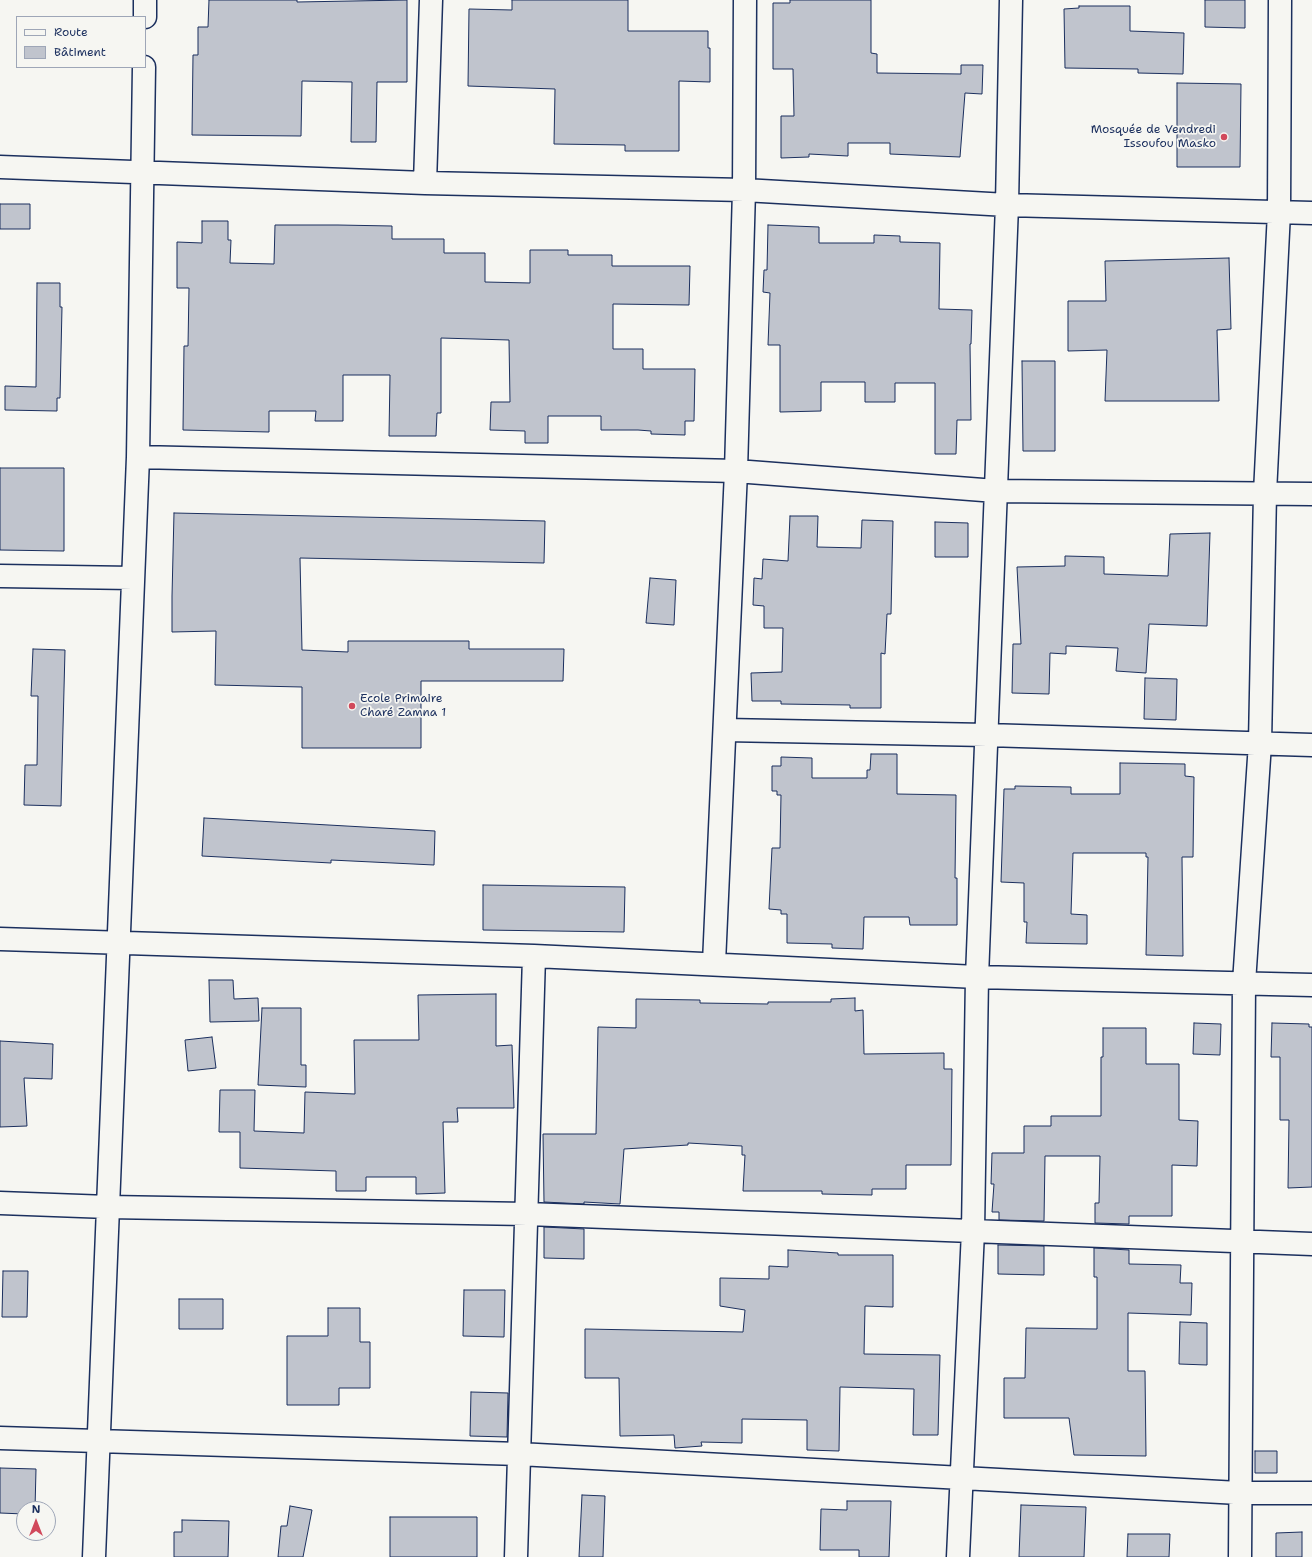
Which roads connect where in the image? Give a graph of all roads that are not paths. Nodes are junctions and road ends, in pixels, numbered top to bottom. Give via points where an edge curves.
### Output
1 (145, 0) edge
2 (431, 0) edge
3 (745, 0) edge
4 (1011, 0) edge
5 (1280, 0) edge
6 (145, 16) edge
7 (144, 68) edge
8 (0, 168) edge
9 (142, 172) junction
10 (425, 183) junction
11 (744, 190) junction
12 (1007, 205) junction
13 (1279, 212) junction
14 (1312, 213) edge
15 (138, 457) junction
16 (736, 471) junction
17 (996, 490) junction
18 (1266, 493) junction
19 (1312, 494) edge
20 (0, 576) edge
21 (133, 578) junction
22 (725, 730) junction
23 (987, 735) junction
24 (1260, 743) junction
25 (1312, 744) edge
26 (0, 939) edge
27 (118, 943) junction
28 (534, 956) junction
29 (714, 964) junction
30 (977, 977) junction
31 (1244, 983) junction
32 (1312, 985) edge
33 (0, 1203) edge
34 (108, 1208) junction
35 (527, 1214) junction
36 (973, 1232) junction
37 (1241, 1242) junction
38 (1312, 1244) edge
39 (0, 1438) edge
40 (98, 1440) junction
41 (519, 1454) junction
42 (961, 1479) junction
43 (1239, 1493) junction
44 (1312, 1493) edge
45 (94, 1557) edge
46 (516, 1557) edge
47 (958, 1557) edge
48 (1240, 1557) edge

1 - 6 street
2 - 10 street
3 - 11 street
4 - 12 street
5 - 13 street
7 - 9 street
8 - 9 street
9 - 10 street
9 - 15 street
10 - 11 street
11 - 12 street
11 - 16 street
12 - 13 street
12 - 17 street
13 - 14 street
13 - 18 street
15 - 16 street
15 - 21 street
16 - 17 street
16 - 22 street
17 - 18 street
17 - 23 street
18 - 19 street
18 - 24 street
20 - 21 street
21 - 27 street
22 - 23 street
22 - 29 street
23 - 24 street
23 - 30 street
24 - 25 street
24 - 31 street
26 - 27 street
27 - 28 street
27 - 34 street
28 - 29 street
28 - 35 street
29 - 30 street
30 - 31 street
30 - 36 street
31 - 32 street
31 - 37 street
33 - 34 street
34 - 35 street
34 - 40 street
35 - 36 street
35 - 41 street
36 - 37 street
36 - 42 street
37 - 38 street
37 - 43 street
39 - 40 street
40 - 41 street
40 - 45 street
41 - 42 street
41 - 46 street
42 - 43 street
42 - 47 street
43 - 44 street
43 - 48 street

